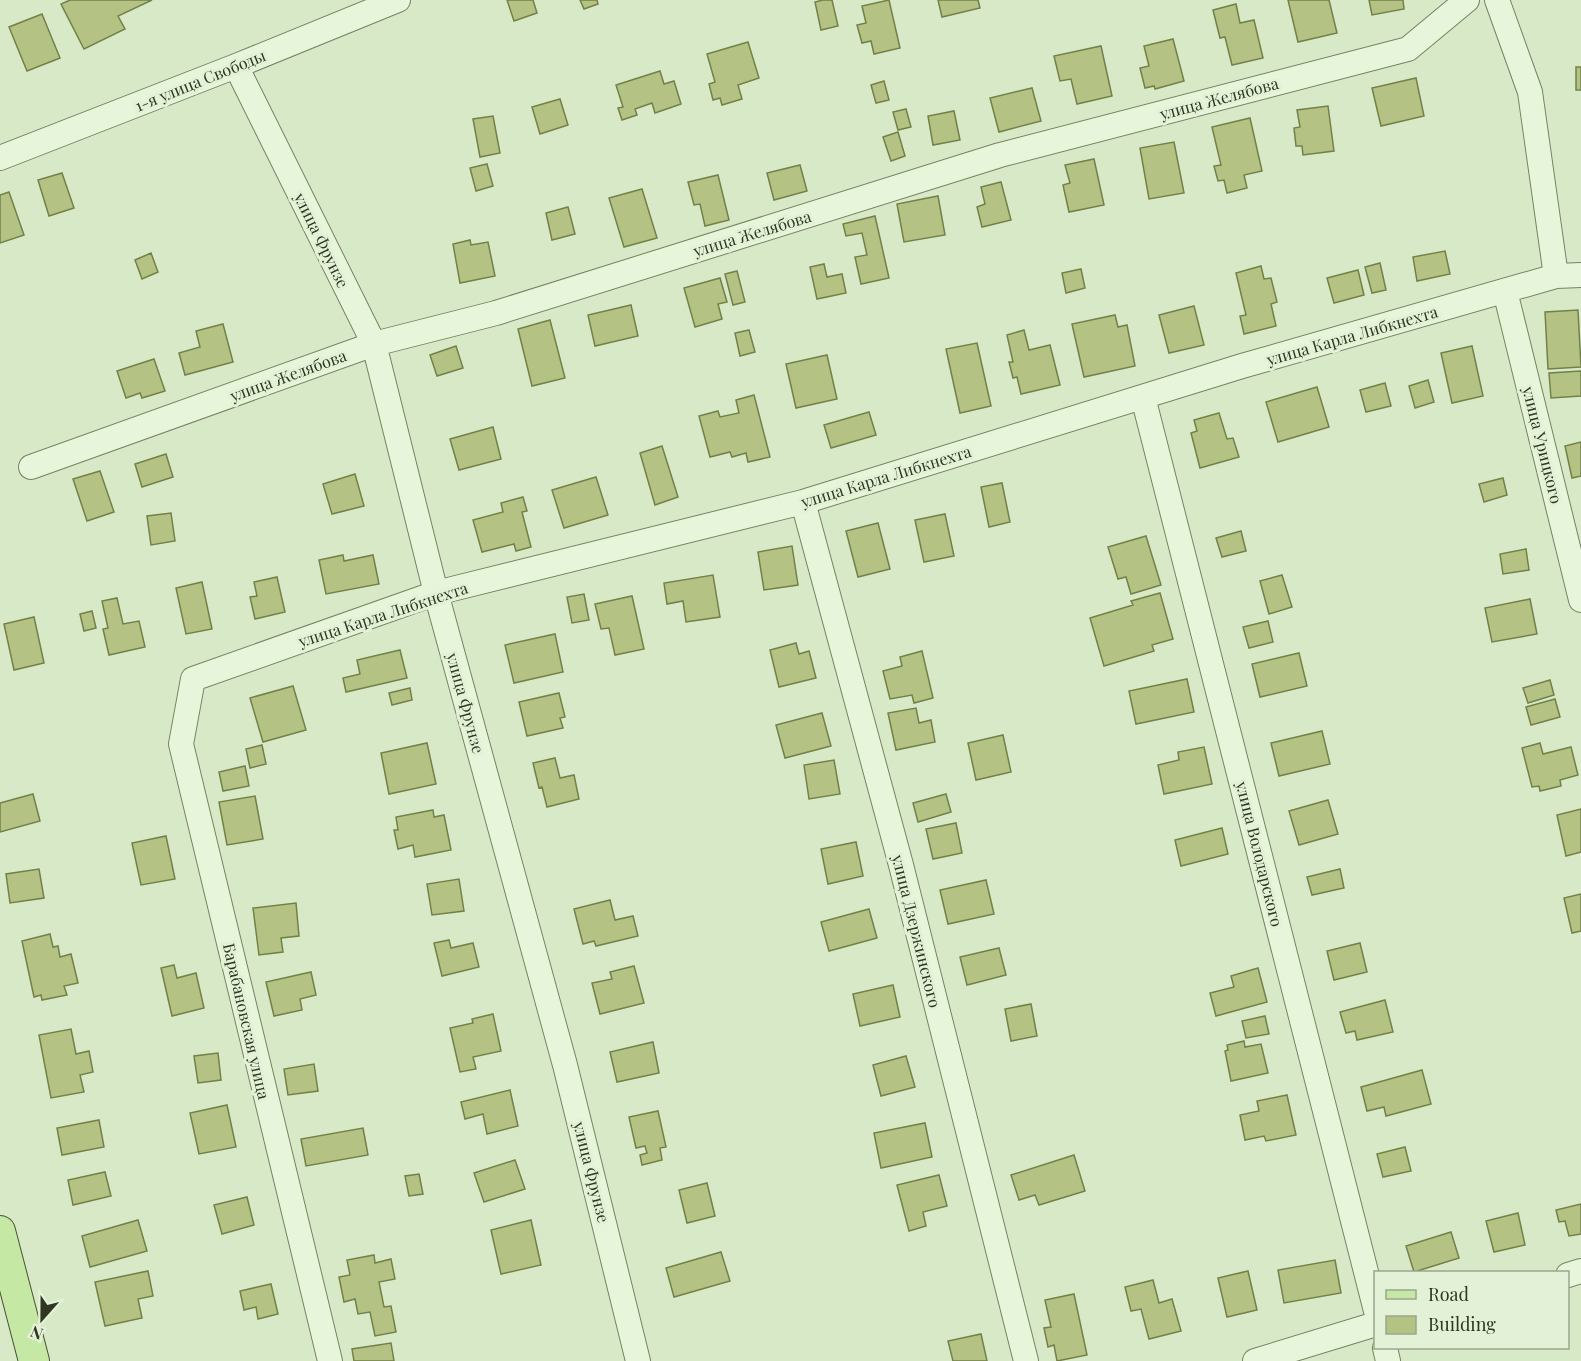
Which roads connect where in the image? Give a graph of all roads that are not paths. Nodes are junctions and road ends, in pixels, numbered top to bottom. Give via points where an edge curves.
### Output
1 (398, 0) edge
2 (1467, 0) edge
3 (1497, 0) edge
4 (236, 66) junction
5 (0, 158) edge
6 (1581, 275) edge
7 (1556, 276) junction
8 (1505, 291) junction
9 (374, 344) junction
10 (1143, 397) junction
11 (31, 467) dead end
12 (803, 501) junction
13 (436, 593) junction
14 (1581, 600) edge
15 (193, 680) joint
16 (0, 1231) edge
17 (1374, 1303) edge
18 (1374, 1325) edge
19 (34, 1361) edge
20 (330, 1361) edge
21 (638, 1361) edge
22 (1026, 1361) edge
23 (1255, 1361) edge

1 - 4 street, 1-я улица Свободы
2 - 9 street, улица Желябова via 1408,49 1000,155 496,313
3 - 7 street via 1530,92
4 - 5 street, 1-я улица Свободы
4 - 9 street, улица Фрунзе
6 - 7 street, улица Карла Либкнехта
7 - 8 street, улица Карла Либкнехта
8 - 10 street, улица Карла Либкнехта
8 - 14 street, улица Урицкого
9 - 11 street, улица Желябова
9 - 13 street, улица Фрунзе
10 - 12 street, улица Карла Либкнехта
10 - 17 street, улица Володарского
12 - 13 street, улица Карла Либкнехта
12 - 22 street, улица Дзержинского via 901,865
13 - 15 street, улица Карла Либкнехта
13 - 21 street, улица Фрунзе via 565,1065
15 - 20 street, Барабановская улица via 181,744
16 - 19 main road
18 - 23 street

